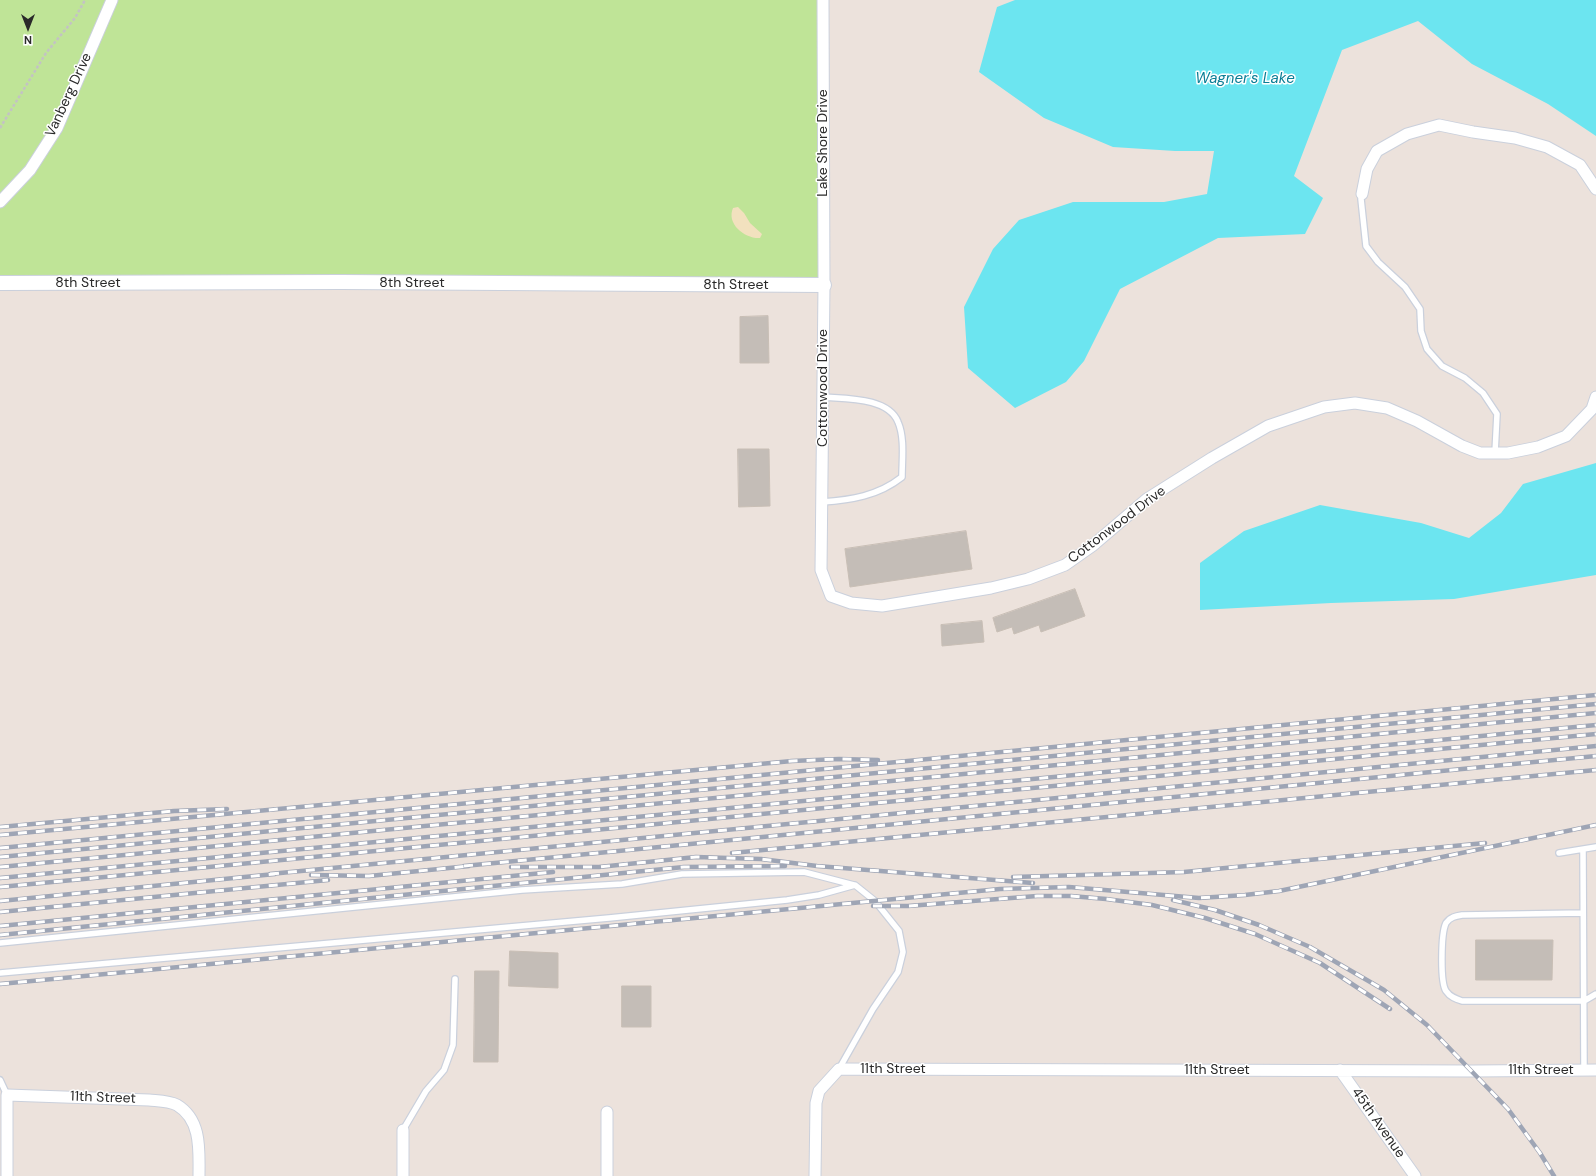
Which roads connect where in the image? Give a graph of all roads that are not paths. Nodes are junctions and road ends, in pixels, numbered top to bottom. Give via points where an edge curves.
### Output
1 (112, 0) edge
2 (823, 0) edge
3 (1596, 189) edge
4 (1362, 194) joint
5 (0, 202) edge
6 (0, 283) edge
7 (824, 285) junction
8 (823, 397) junction
9 (1596, 397) edge
10 (1495, 453) junction
11 (822, 502) junction
12 (1596, 847) edge
13 (1583, 850) junction
14 (1559, 853) dead end
15 (854, 885) junction
16 (1583, 913) junction
17 (0, 943) edge
18 (0, 973) edge
19 (455, 979) dead end
20 (1596, 994) edge
21 (1584, 1001) junction
22 (839, 1069) junction
23 (1340, 1070) junction
24 (1584, 1070) junction
25 (1596, 1070) edge
26 (0, 1080) edge
27 (7, 1095) junction
28 (607, 1112) dead end
29 (403, 1130) joint
30 (7, 1176) edge
31 (199, 1176) edge
32 (403, 1176) edge
33 (608, 1176) edge
34 (814, 1176) edge
35 (1415, 1176) edge

1 - 5 street, Vanberg Drive via 57,128 30,170
2 - 7 street, Lake Shore Drive
3 - 4 street via 1580,164 1547,148 1515,138 1439,125 1407,134 1377,151 1367,169
4 - 10 lane via 1366,246 1378,262 1405,287 1420,309 1421,331 1427,349 1442,366 1465,378 1483,394 1497,414
6 - 7 street, 8th Street
7 - 8 street, Cottonwood Drive
8 - 11 street, Cottonwood Drive
8 - 11 lane via 863,400 890,411 898,421 902,438 902,477 887,487 849,500
9 - 10 street, Cottonwood Drive via 1592,409 1566,436 1538,447
10 - 11 street, Cottonwood Drive via 1480,454 1387,408 1355,403 1324,407 1268,426 1212,458 1147,499 1092,546 1065,565 1028,580 882,606 851,603 831,596 821,570
12 - 13 lane
13 - 14 lane
13 - 16 lane
15 - 17 lane via 804,872 682,874 622,884 522,890
15 - 18 lane via 819,895 779,901
15 - 22 lane via 875,901 899,931 903,952 898,972
16 - 21 lane
16 - 21 lane via 1454,916 1447,922 1443,933 1443,982 1446,992 1462,1001
19 - 29 lane via 453,1046 444,1070 426,1091
20 - 21 lane
21 - 24 lane
22 - 23 street, 11th Street
22 - 34 street via 819,1091 816,1103
23 - 24 street, 11th Street
23 - 35 street, 45th Avenue
24 - 25 street, 11th Street
26 - 27 lane
27 - 30 street
27 - 31 street, 11th Street via 149,1100 177,1106 192,1120 197,1134
28 - 33 street
29 - 32 street

